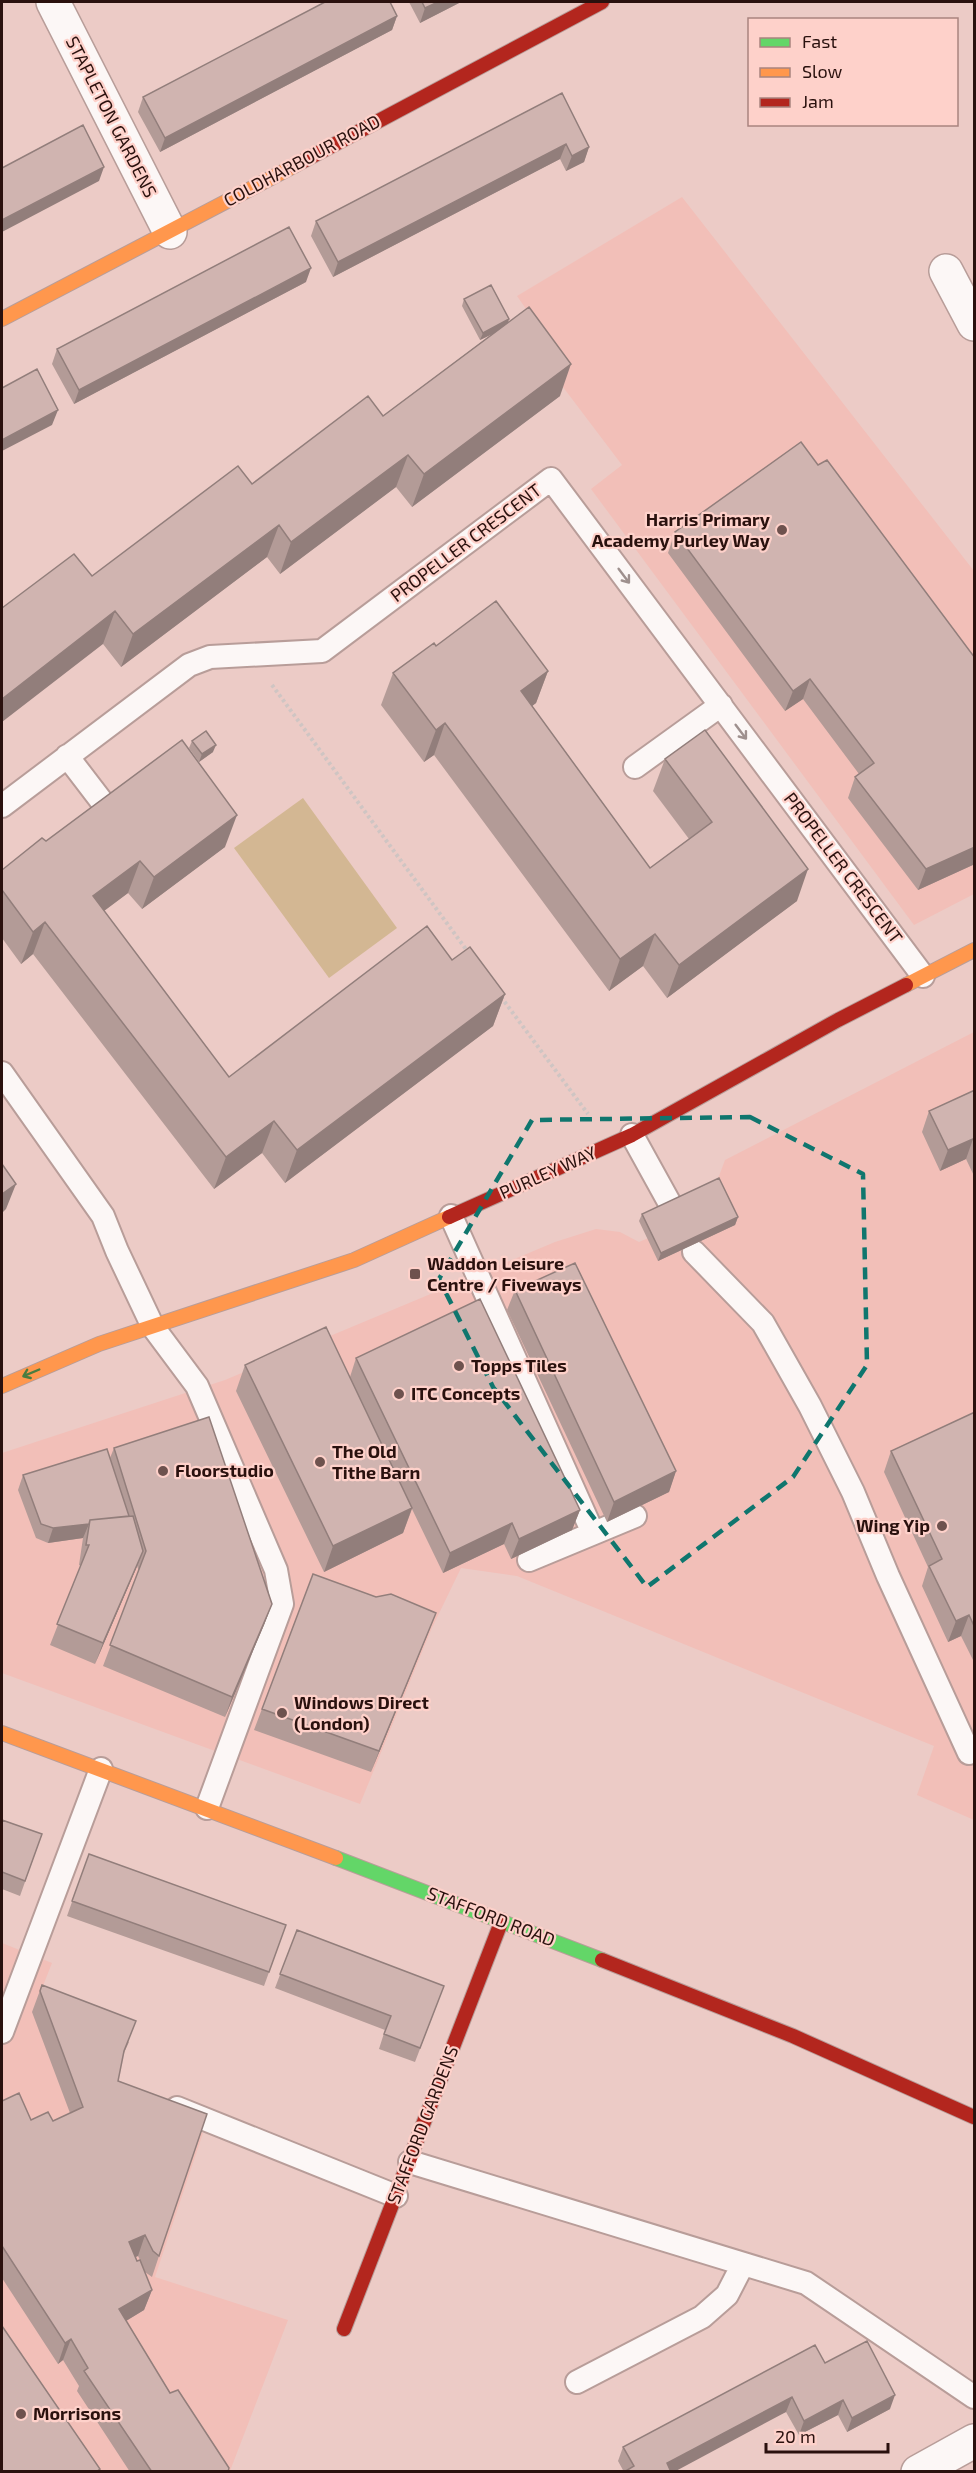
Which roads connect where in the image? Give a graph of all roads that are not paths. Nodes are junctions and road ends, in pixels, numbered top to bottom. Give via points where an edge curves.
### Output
1 (53, 2) edge
2 (602, 2) edge
3 (170, 232) junction
4 (946, 271) dead end
5 (2, 319) edge
6 (975, 324) edge
7 (721, 705) junction
8 (67, 756) junction
9 (635, 767) dead end
10 (2, 806) edge
11 (106, 807) edge
12 (975, 950) edge
13 (923, 976) junction
14 (2, 1073) edge
15 (632, 1135) junction
16 (669, 1202) edge
17 (451, 1216) junction
18 (694, 1252) dead end
19 (153, 1327) junction
20 (99, 1344) junction
21 (45, 1353) dead end
22 (2, 1386) edge
23 (635, 1516) edge
24 (593, 1533) junction
25 (529, 1560) edge
26 (2, 1733) edge
27 (969, 1753) dead end
28 (100, 1769) junction
29 (207, 1808) junction
30 (502, 1920) junction
31 (2, 2032) edge
32 (157, 2100) edge
33 (975, 2117) edge
34 (410, 2162) junction
35 (396, 2196) junction
36 (743, 2265) junction
37 (344, 2329) dead end
38 (577, 2382) dead end
39 (975, 2397) edge
40 (975, 2441) edge
41 (918, 2472) edge

1 - 3 street, STAPLETON GARDENS
2 - 3 main road, COLDHARBOUR ROAD
3 - 5 main road, COLDHARBOUR ROAD
4 - 6 street
8 -> 7 lane, PROPELLER CRESCENT via 189,665 210,657 322,651 551,479
7 - 9 lane
7 -> 13 lane, PROPELLER CRESCENT
8 - 10 lane, PROPELLER CRESCENT
8 - 11 lane
12 - 13 main road, PURLEY WAY
13 - 15 main road, PURLEY WAY
14 - 19 lane via 103,1216
15 - 16 lane
15 - 17 main road, PURLEY WAY
17 - 19 main road, PURLEY WAY via 354,1260
17 - 24 lane
18 - 27 lane via 763,1323 810,1406 853,1492
19 - 20 main road, PURLEY WAY
19 - 29 lane via 197,1386 276,1570 282,1604
20 - 21 main road, PURLEY WAY
20 -> 22 main road, PURLEY WAY
23 - 24 lane
24 - 25 lane
26 - 28 main road, STAFFORD ROAD
28 - 29 main road, STAFFORD ROAD
28 - 31 lane
29 - 30 main road, STAFFORD ROAD
30 - 33 main road, STAFFORD ROAD via 793,2036
30 - 34 main road, STAFFORD GARDENS
32 - 35 lane
34 - 35 main road, STAFFORD GARDENS
34 - 36 lane
35 - 37 main road, STAFFORD GARDENS
36 - 38 lane via 727,2295 702,2317
36 - 39 lane via 807,2283
40 - 41 street

